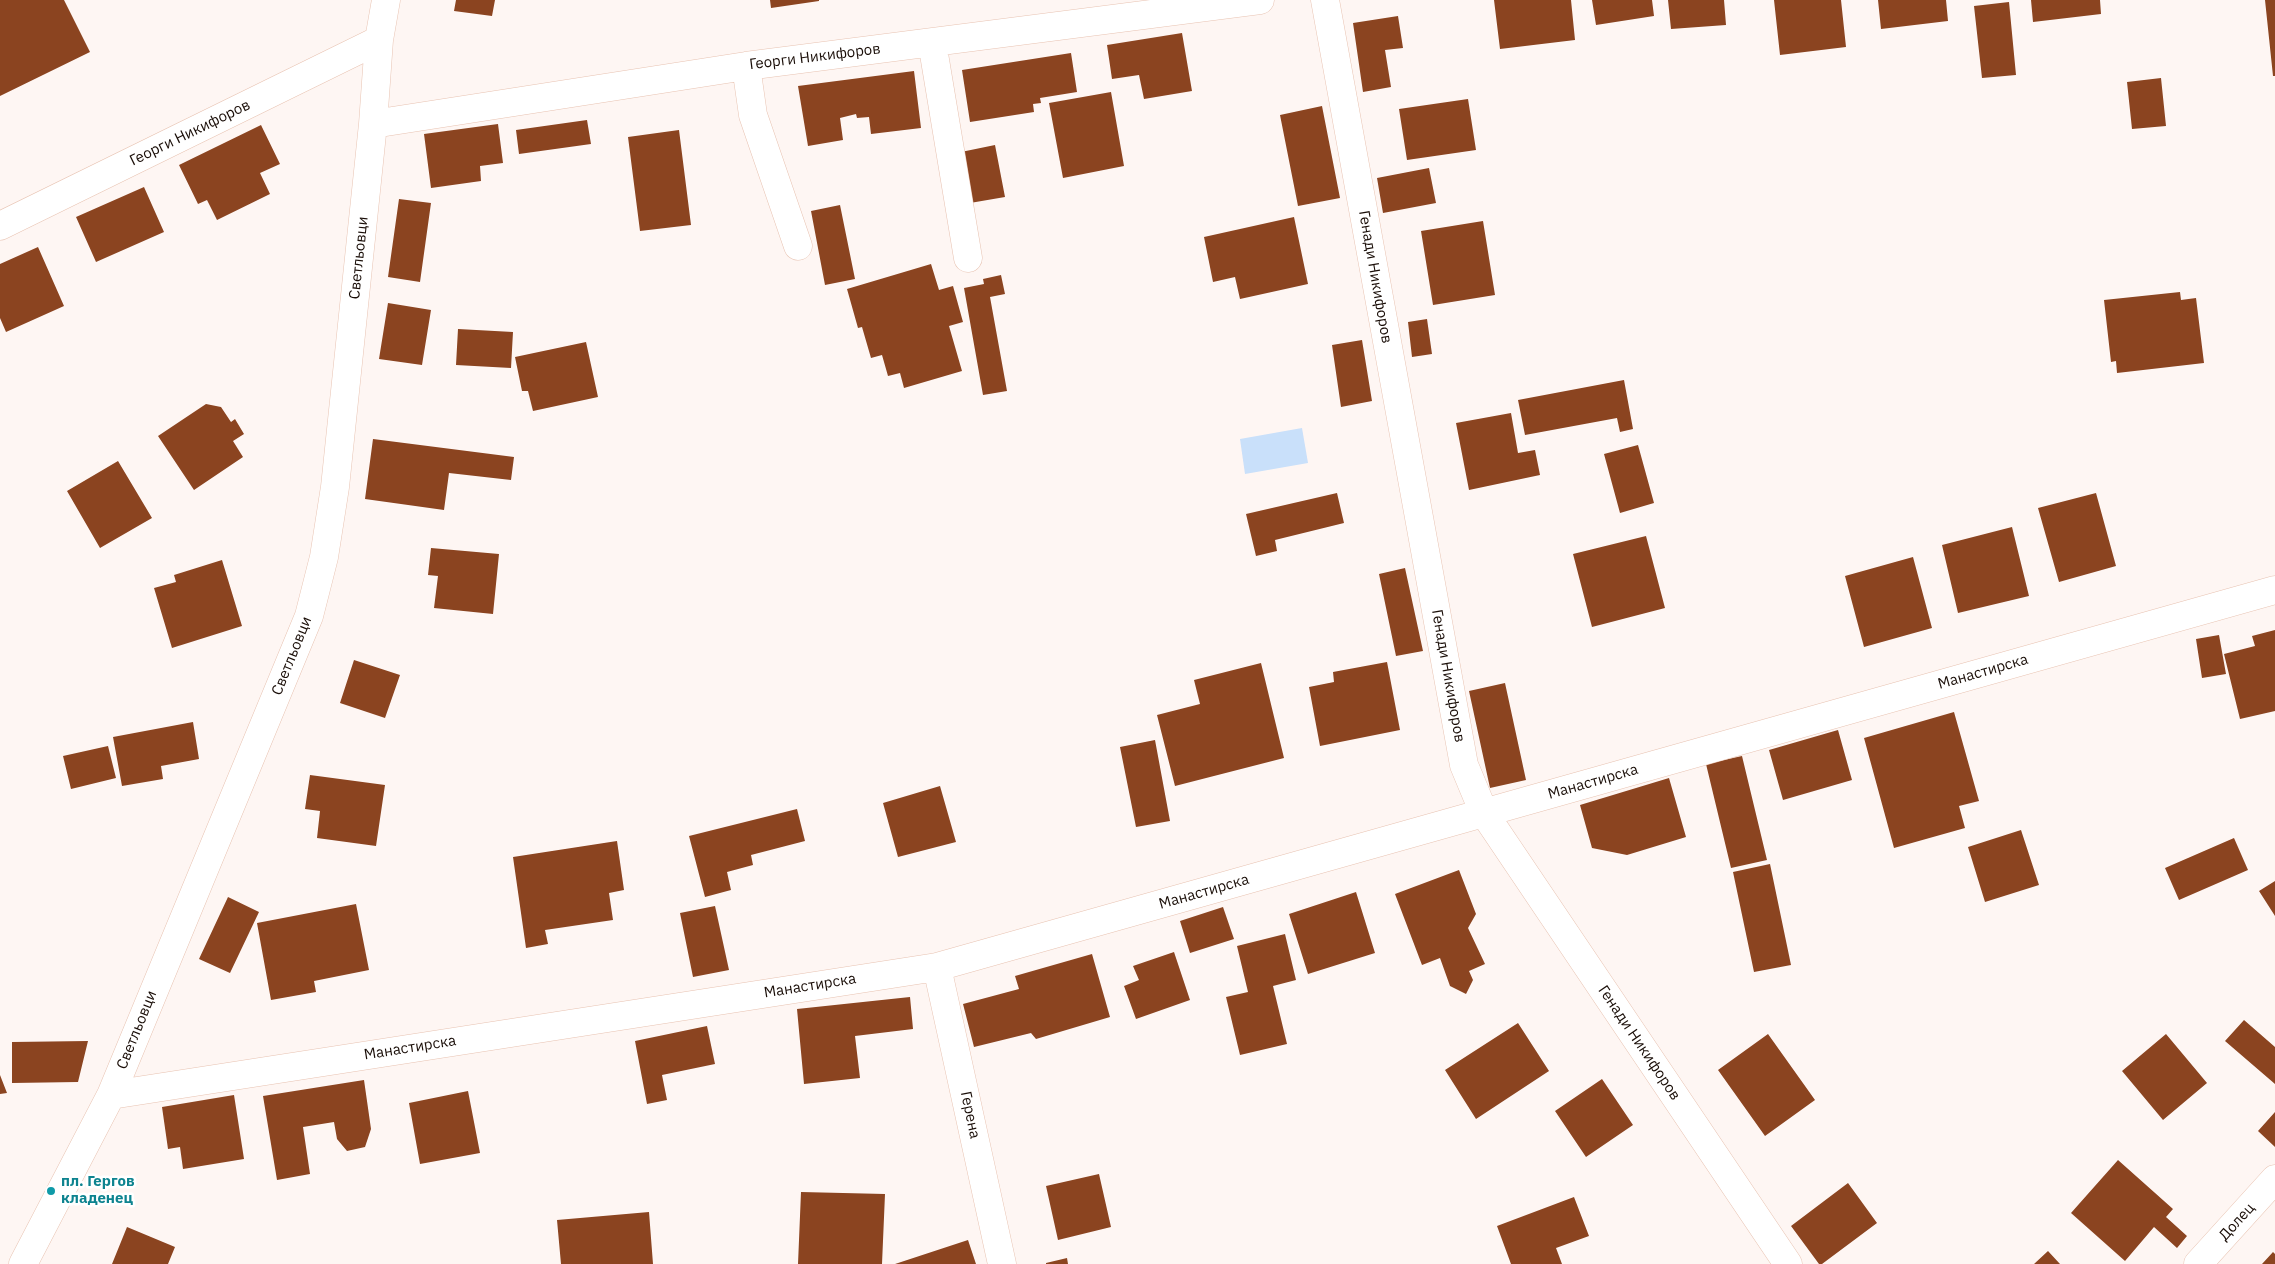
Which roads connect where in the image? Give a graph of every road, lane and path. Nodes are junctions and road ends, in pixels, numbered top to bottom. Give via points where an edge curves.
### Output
1 (386, 0) edge
2 (1260, 0) edge
3 (1325, 0) edge
4 (379, 40) junction
5 (932, 42) junction
6 (746, 66) junction
7 (372, 124) junction
8 (0, 226) edge
9 (798, 246) dead end
10 (968, 258) dead end
11 (2275, 590) edge
12 (1484, 813) junction
13 (938, 966) junction
14 (111, 1095) junction
15 (2275, 1180) edge
16 (23, 1264) edge
17 (1002, 1264) edge
18 (1788, 1264) edge
19 (2198, 1264) edge

1 - 4 street, Светльовци
2 - 5 street, Георги Никифоров
3 - 12 street, Генади Никифоров via 1464,765
4 - 7 street, Светльовци
4 - 8 street, Георги Никифоров
5 - 6 street, Георги Никифоров
5 - 10 street
6 - 7 street, Георги Никифоров
6 - 9 street via 753,115
7 - 14 street, Светльовци via 335,488 324,557 309,616
11 - 12 street, Манастирска
12 - 13 street, Манастирска
12 - 18 street, Генади Никифоров
13 - 14 street, Манастирска
13 - 17 street, Герена
14 - 16 street, Светльовци
15 - 19 street, Долец

